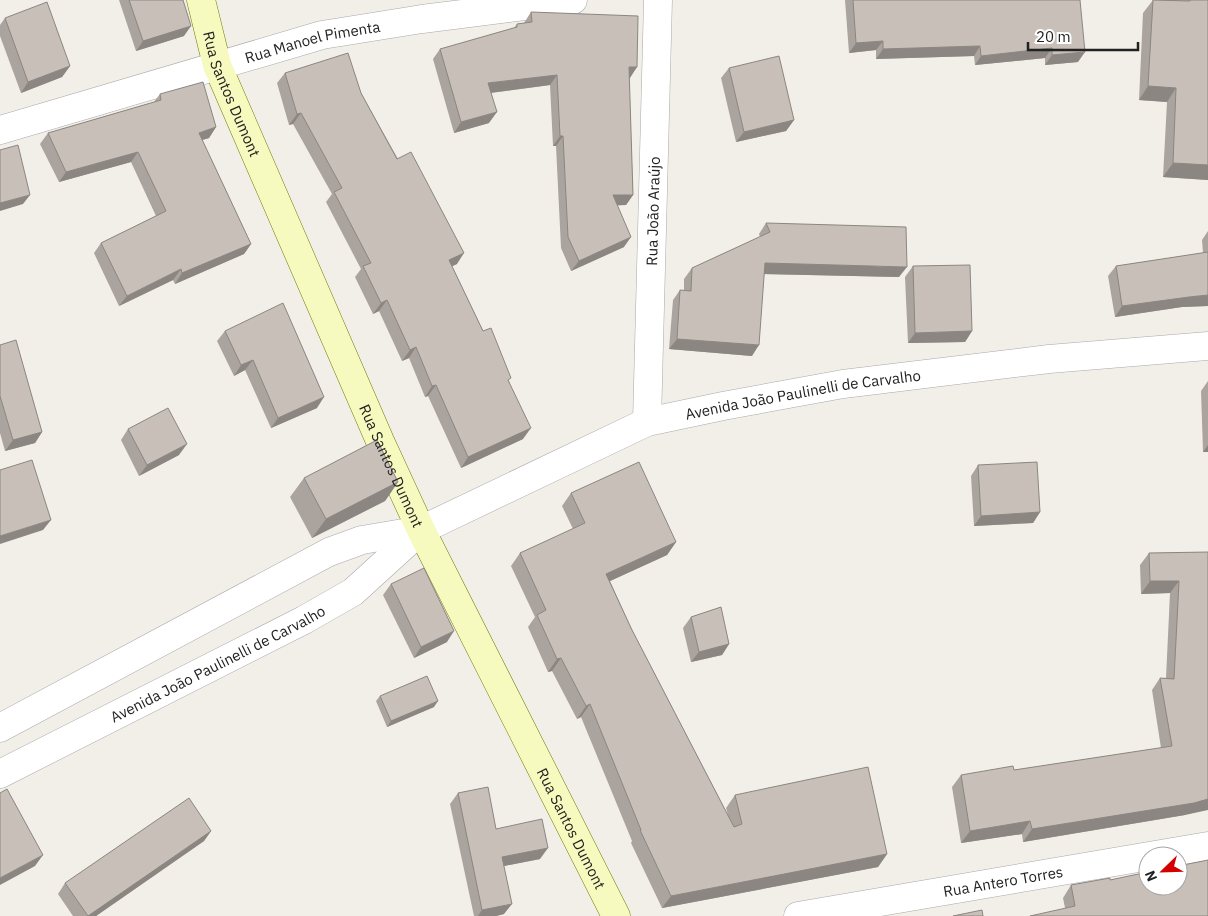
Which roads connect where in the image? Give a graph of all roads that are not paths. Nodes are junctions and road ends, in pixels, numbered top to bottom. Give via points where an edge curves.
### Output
1 (201, 0) edge
2 (573, 0) edge
3 (658, 0) edge
4 (217, 65) junction
5 (0, 130) edge
6 (1208, 346) edge
7 (647, 422) junction
8 (420, 529) junction
9 (0, 728) edge
10 (0, 774) edge
11 (1208, 846) edge
12 (616, 916) edge
13 (798, 916) edge

1 - 4 main road, Rua Santos Dumont
2 - 4 street, Rua Manoel Pimenta via 322,35
3 - 7 street, Rua João Araújo
4 - 5 street, Rua Manoel Pimenta
4 - 8 main road, Rua Santos Dumont
6 - 7 street, Avenida João Paulinelli de Carvalho via 1049,359 843,384
7 - 8 street, Avenida João Paulinelli de Carvalho
8 - 9 street, Avenida João Paulinelli de Carvalho via 362,540 329,552
8 - 10 street, Avenida João Paulinelli de Carvalho via 352,592 304,620
8 - 12 main road, Rua Santos Dumont
11 - 13 street, Rua Antero Torres

